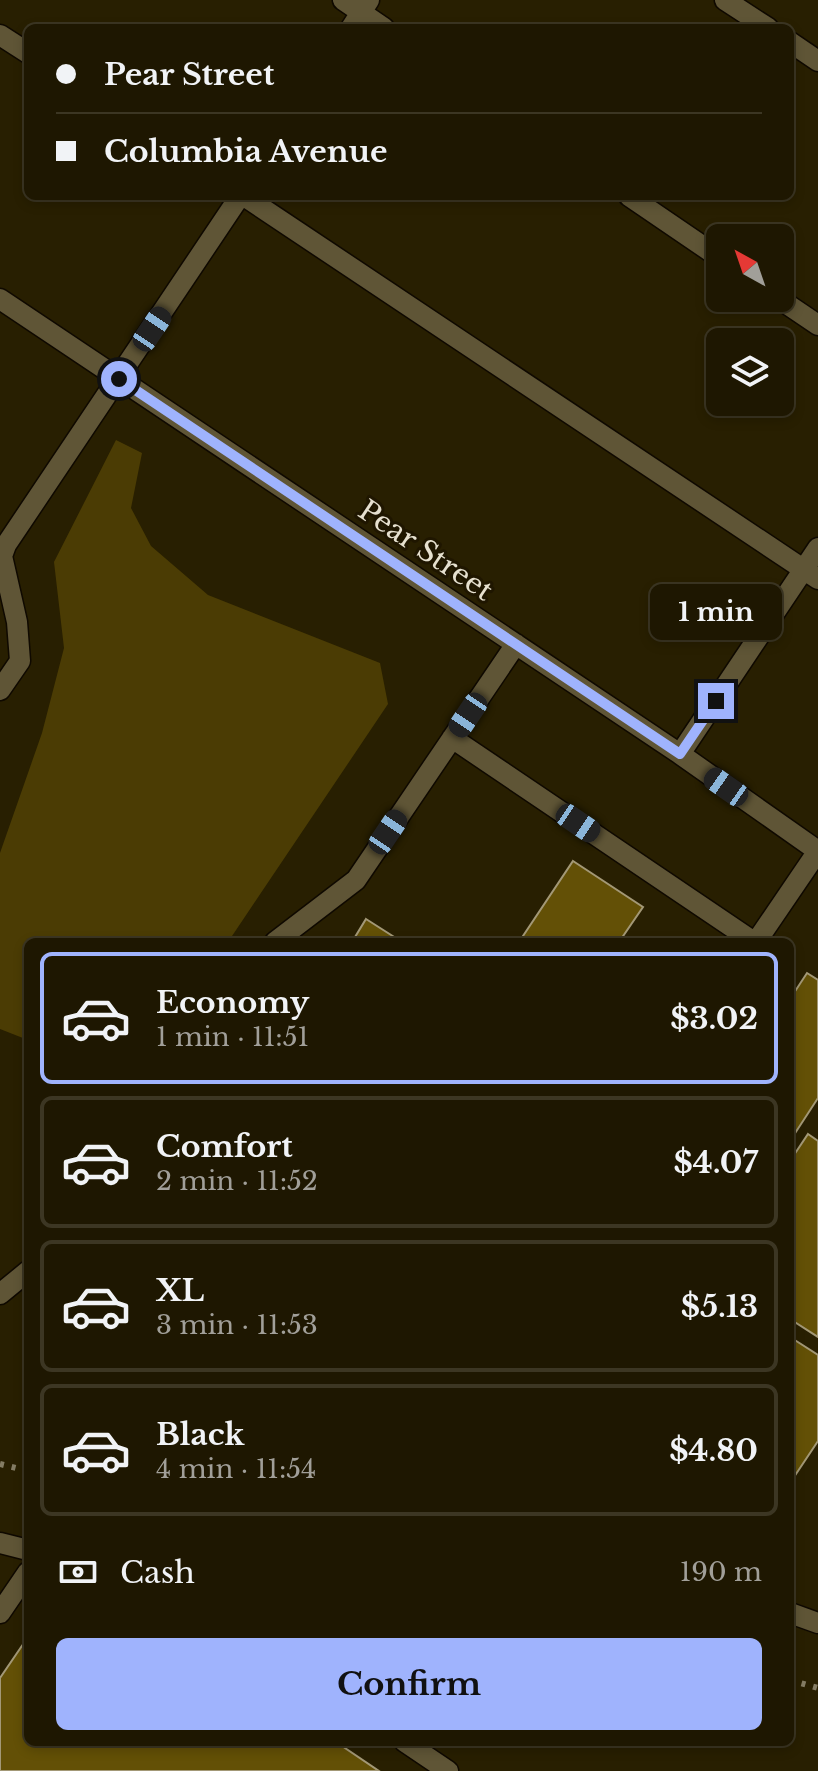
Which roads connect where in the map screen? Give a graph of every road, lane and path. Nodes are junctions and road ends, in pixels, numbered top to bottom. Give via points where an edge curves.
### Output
1 (343, 0) edge
2 (725, 0) edge
3 (361, 13) edge
4 (378, 24) edge
5 (762, 24) edge
6 (0, 35) edge
7 (794, 45) edge
8 (24, 50) edge
9 (818, 61) edge
10 (239, 200) edge
11 (248, 200) edge
12 (635, 200) edge
13 (706, 248) edge
14 (0, 299) edge
15 (794, 309) edge
16 (818, 325) edge
17 (119, 379) junction
18 (3, 543) edge
19 (818, 548) edge
20 (811, 574) edge
21 (516, 644) junction
22 (0, 690) edge
23 (452, 738) junction
24 (680, 754) junction
25 (818, 851) edge
26 (280, 938) edge
27 (749, 938) edge
28 (758, 938) edge
29 (24, 1274) edge
30 (0, 1294) edge
31 (0, 1543) edge
32 (24, 1549) edge
33 (24, 1578) edge
34 (0, 1613) edge
35 (794, 1614) edge
36 (818, 1623) edge
37 (411, 1746) edge
38 (448, 1771) edge

1 - 3 street
2 - 5 street
3 - 4 street
6 - 8 street
7 - 9 street
10 - 17 street
11 - 20 street
12 - 13 street
14 - 17 street, Pear Street
15 - 16 street
17 - 18 street
17 - 21 street, Pear Street
18 - 22 street via 20,661
19 - 20 street
20 - 24 street
21 - 23 street
21 - 24 street, Pear Street
23 - 26 street via 356,880
23 - 27 street
24 - 25 street, Pear Street
25 - 28 street
29 - 30 street
31 - 32 street
33 - 34 street
35 - 36 street
37 - 38 street

